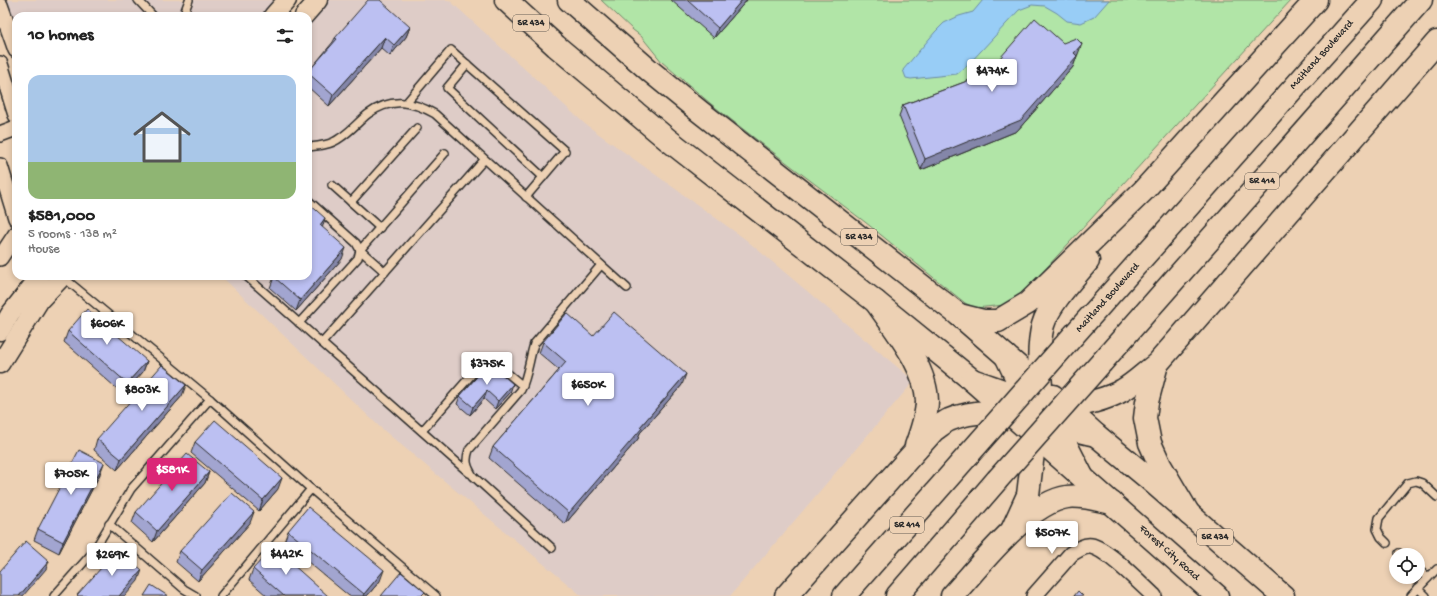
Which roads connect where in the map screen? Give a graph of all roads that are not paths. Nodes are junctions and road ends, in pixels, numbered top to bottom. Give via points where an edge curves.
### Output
1 (138, 0) edge
2 (189, 0) edge
3 (287, 0) edge
4 (318, 0) edge
5 (506, 0) edge
6 (569, 0) edge
7 (1316, 0) edge
8 (1372, 0) edge
9 (1422, 0) edge
10 (0, 5) edge
11 (149, 12) edge
12 (184, 12) edge
13 (276, 12) edge
14 (308, 12) edge
15 (12, 39) edge
16 (1437, 42) edge
17 (1437, 55) edge
18 (0, 64) edge
19 (467, 64) junction
20 (12, 102) edge
21 (406, 103) junction
22 (1375, 112) junction
23 (417, 128) dead end
24 (12, 130) edge
25 (0, 134) edge
26 (312, 147) edge
27 (445, 153) dead end
28 (484, 160) junction
29 (0, 166) edge
30 (543, 177) junction
31 (332, 185) dead end
32 (1143, 191) junction
33 (526, 197) junction
34 (351, 202) junction
35 (312, 204) edge
36 (12, 205) edge
37 (380, 228) junction
38 (12, 240) edge
39 (360, 250) junction
40 (0, 258) edge
41 (601, 265) junction
42 (385, 272) junction
43 (37, 280) edge
44 (59, 280) edge
45 (68, 280) edge
46 (251, 280) edge
47 (627, 288) dead end
48 (876, 302) junction
49 (958, 315) junction
50 (299, 323) junction
51 (0, 331) edge
52 (322, 343) junction
53 (0, 364) edge
54 (1157, 364) junction
55 (972, 380) junction
56 (523, 386) junction
57 (210, 399) junction
58 (1043, 410) junction
59 (1010, 414) junction
60 (422, 431) junction
61 (912, 456) junction
62 (473, 476) junction
63 (311, 489) junction
64 (1437, 496) edge
65 (1116, 506) junction
66 (1188, 514) junction
67 (109, 524) junction
68 (1012, 531) junction
69 (1387, 543) dead end
70 (552, 548) dead end
71 (1437, 569) edge
72 (1425, 575) edge
73 (1428, 578) junction
74 (1418, 588) junction
75 (54, 596) edge
76 (196, 596) edge
77 (221, 596) edge
78 (436, 596) edge
79 (786, 596) edge
80 (844, 596) edge
81 (897, 596) edge
82 (952, 596) edge
83 (1034, 596) edge
84 (1154, 596) edge
85 (1217, 596) edge
86 (1283, 596) edge
87 (1411, 596) edge
88 (1426, 596) edge

1 - 11 lane
2 - 12 lane
3 - 13 street
4 - 14 street
5 - 48 main road, SR 434 via 556,46 667,139
6 - 49 main road, SR 434 via 693,106
7 - 32 main road
8 - 80 main road, Maitland Boulevard / SR 414, bridge
9 - 81 main road, SR 414, bridge
10 - 15 street
16 - 22 main road
17 - 22 main road via 1395,101
18 - 20 street
19 - 21 lane via 451,50
19 - 30 lane via 447,88
19 - 30 lane via 565,151
21 - 26 lane via 383,105 368,114 340,139
21 - 28 lane via 435,114
22 - 54 main road
23 - 34 lane
24 - 25 street
27 - 37 lane
28 - 33 lane
28 - 42 lane
29 - 36 street
30 - 33 lane
31 - 34 lane
32 - 49 main road via 1028,303 998,321 983,321
32 - 58 main road via 1053,306 1043,324 1040,346
33 - 41 lane
34 - 37 lane
35 - 39 lane via 356,243
37 - 39 lane
38 - 40 street
39 - 42 lane
39 - 50 lane via 358,258
41 - 47 lane
41 - 56 lane via 534,344
42 - 52 lane
43 - 51 street
44 - 53 street via 40,300
45 - 57 lane
46 - 50 lane
48 - 55 main road, SR 434
48 - 61 main road via 918,368 926,390 927,402 923,425
49 - 58 main road, SR 434 via 1006,356
50 - 52 lane
52 - 60 lane
54 - 58 main road via 1123,390 1106,398
54 - 66 main road via 1145,418 1150,443
55 - 58 main road
55 - 59 main road, SR 434
56 - 60 lane via 494,362 483,362
56 - 62 lane via 469,450 466,459
57 - 63 lane
57 - 67 lane via 132,489
58 - 59 main road
58 - 65 main road, Forest City Road via 1082,476
58 - 66 main road, SR 434 via 1080,432 1096,435
58 - 68 main road via 1028,495
59 - 61 main road via 980,412 949,420 934,430
60 - 62 lane
61 - 79 main road
62 - 70 lane
63 - 77 lane
63 - 78 lane
64 - 69 lane via 1422,483 1408,483 1379,518 1377,529
65 - 68 main road via 1088,497 1068,497 1042,506
65 - 85 main road, Forest City Road
66 - 86 main road, SR 434
67 - 75 lane via 93,552
67 - 76 lane via 184,589
68 - 82 main road
71 - 73 lane
72 - 73 lane
73 - 74 lane
74 - 87 lane
74 - 88 lane
83 - 84 street via 1071,554 1089,546 1108,555

